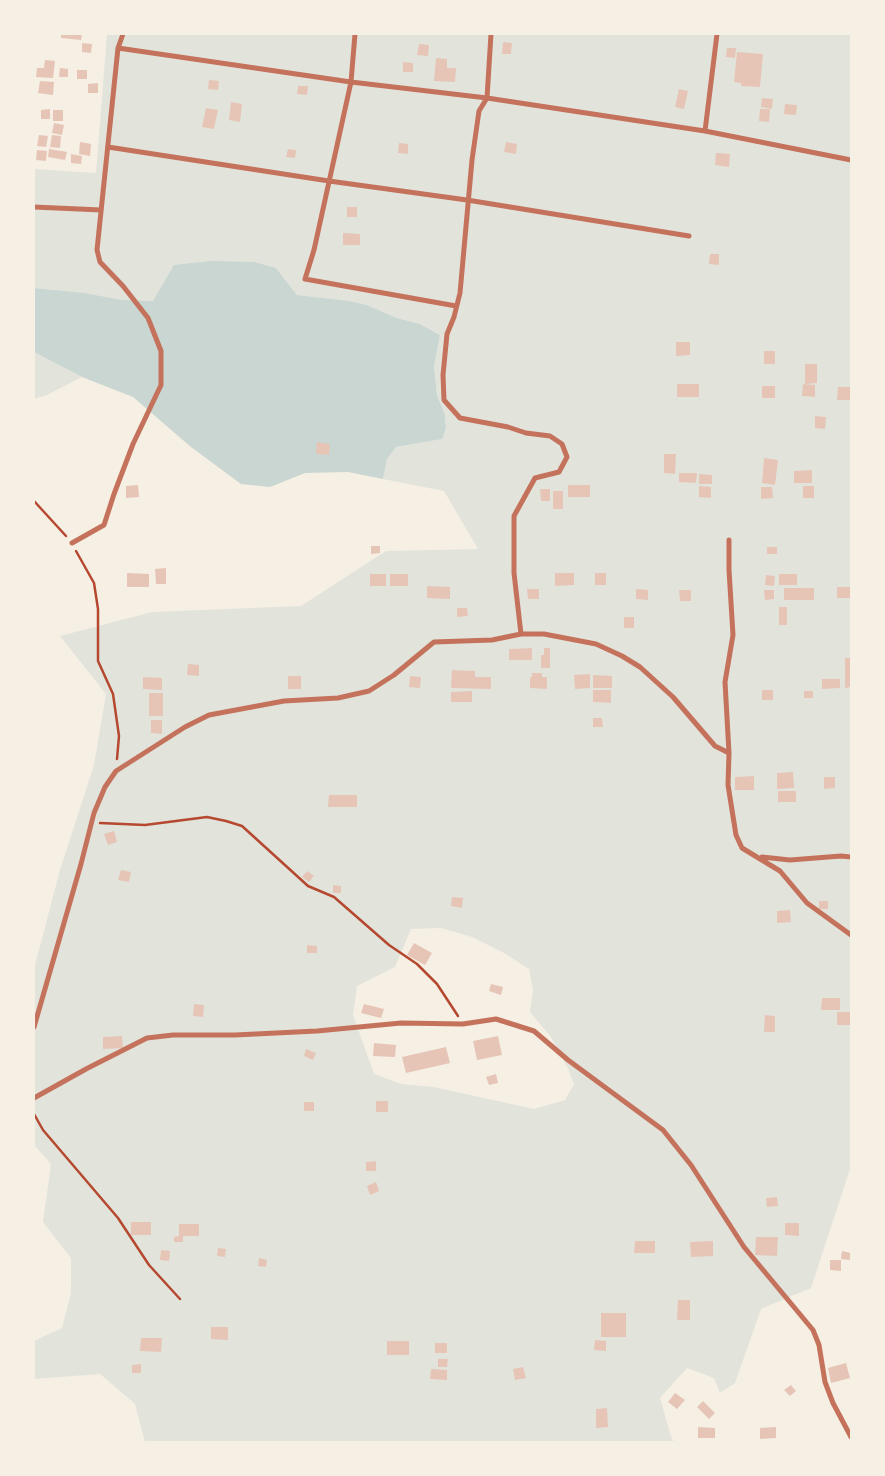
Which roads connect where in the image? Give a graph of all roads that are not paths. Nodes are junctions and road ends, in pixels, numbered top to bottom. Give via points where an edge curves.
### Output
1 (123, 34) edge
2 (356, 34) edge
3 (491, 34) edge
4 (717, 34) edge
5 (118, 48) junction
6 (351, 82) junction
7 (487, 98) junction
8 (705, 132) junction
9 (108, 147) junction
10 (851, 160) edge
11 (329, 181) junction
12 (467, 200) junction
13 (34, 207) edge
14 (101, 210) junction
15 (689, 236) dead end
16 (456, 306) junction
17 (729, 540) dead end
18 (72, 542) road end
19 (521, 634) junction
20 (728, 753) junction
21 (759, 857) junction
22 (851, 857) edge
23 (851, 935) edge
24 (34, 1027) edge
25 (34, 1098) edge
26 (851, 1437) edge

1 - 5 street
2 - 6 street
3 - 7 street
4 - 8 street
5 - 6 street
5 - 9 street
6 - 7 street
6 - 11 street
7 - 8 street
7 - 12 street via 479,110
8 - 10 street
9 - 11 street
9 - 14 street
11 - 12 street
11 - 16 street via 305,280
12 - 15 street
12 - 16 street via 460,293
13 - 14 street
14 - 18 street via 97,250 100,262 148,318 161,351 161,385 134,444 104,525
16 - 19 street via 447,334 444,400 460,418 550,436 562,444 567,457 559,472 536,478 514,516 514,573
17 - 20 street via 734,635 725,682
19 - 20 street via 544,634 596,644 622,656 640,667 673,697 715,746
19 - 24 street via 492,640 434,642 369,691 338,698 284,701 209,715 116,771 105,787 92,822
20 - 21 street via 728,784 736,835 742,848
21 - 22 street via 790,860
21 - 23 street via 780,871 807,903
25 - 26 street via 147,1038 317,1031 401,1023 463,1024 496,1019 534,1031 663,1130 691,1165 744,1247 813,1330 825,1382

